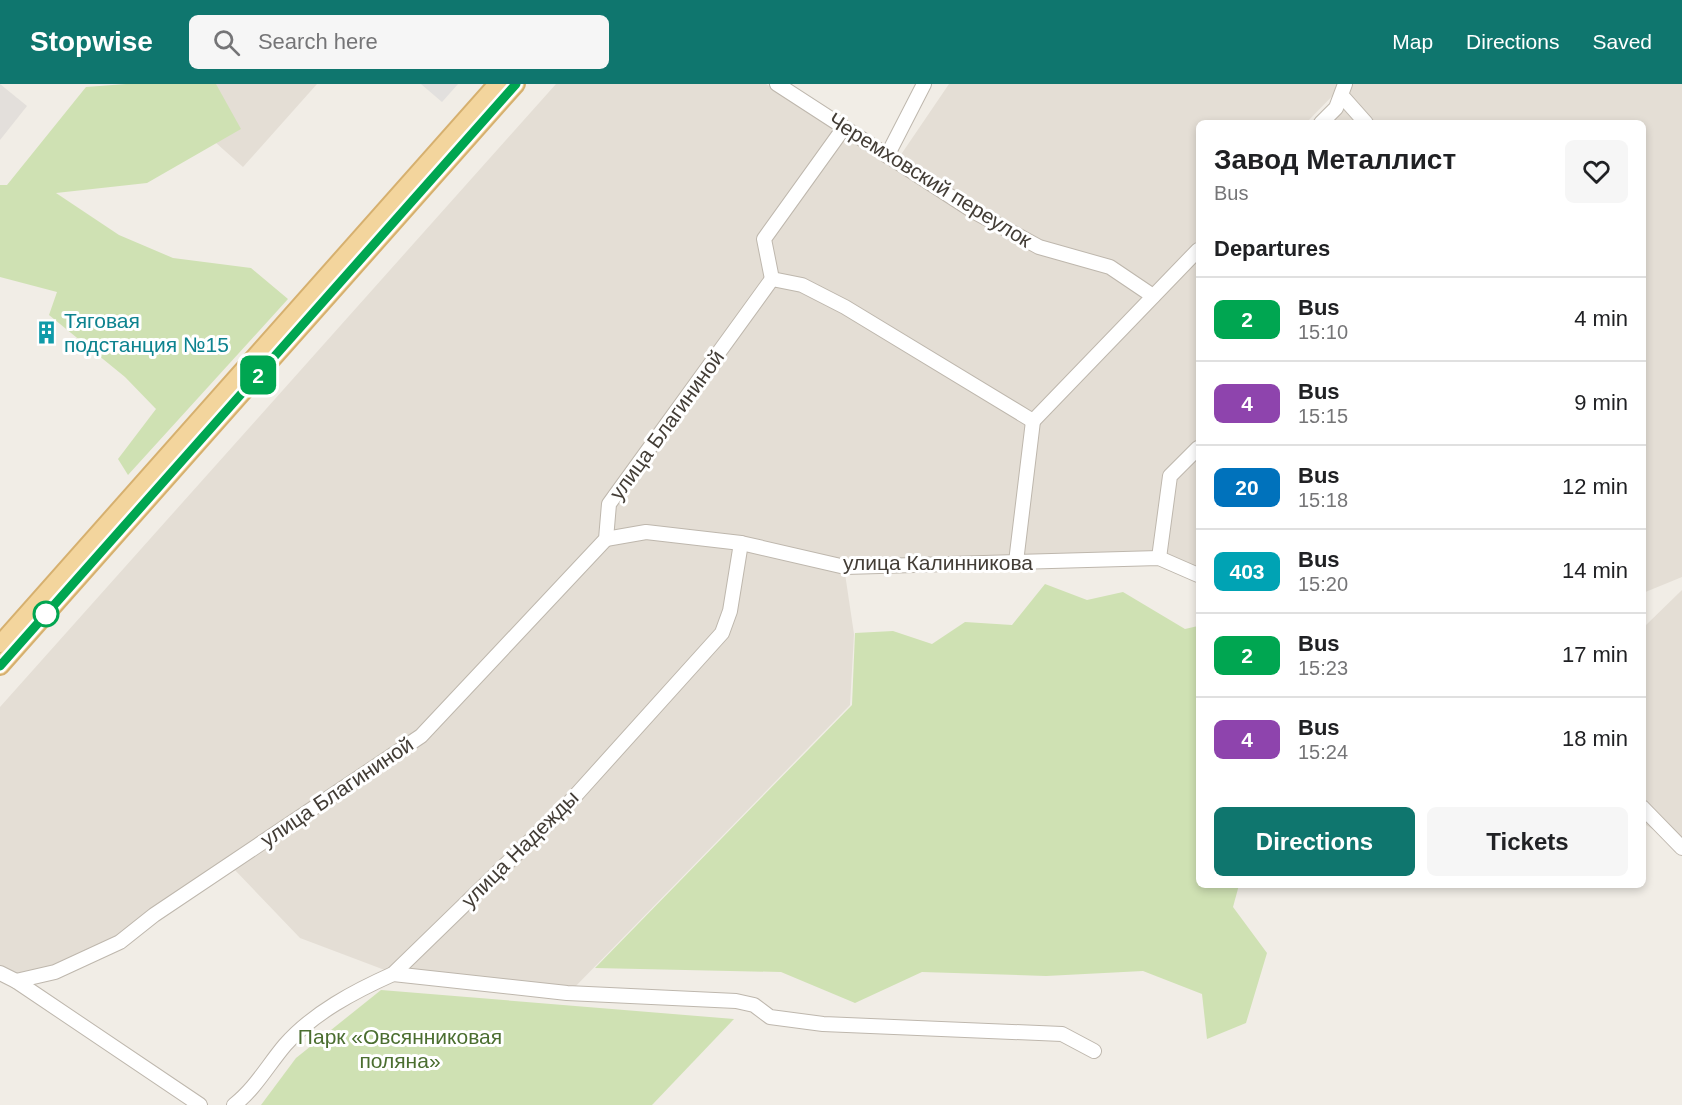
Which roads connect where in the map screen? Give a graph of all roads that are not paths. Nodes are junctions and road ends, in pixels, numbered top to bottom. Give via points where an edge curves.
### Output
1 (497, 84) edge
2 (516, 84) edge
3 (777, 84) edge
4 (924, 84) edge
5 (1343, 90) edge
6 (1324, 120) edge
7 (1364, 120) edge
8 (843, 129) junction
9 (887, 156) junction
10 (1196, 252) edge
11 (771, 279) junction
12 (1154, 296) junction
13 (1034, 421) junction
14 (1196, 450) edge
15 (606, 538) junction
16 (741, 543) junction
17 (1159, 558) junction
18 (1016, 562) junction
19 (1196, 574) edge
20 (0, 644) edge
21 (0, 666) edge
22 (1646, 811) edge
23 (1682, 848) edge
24 (0, 973) edge
25 (393, 974) junction
26 (16, 981) junction
27 (1094, 1051) dead end
28 (200, 1105) edge
29 (234, 1105) edge

1 - 20 main road
2 - 21 main road
3 - 8 street, Черемховский переулок
4 - 9 street
5 - 6 street via 1336,108
5 - 7 street
8 - 9 street, Черемховский переулок
8 - 11 street via 764,239
9 - 12 street, Черемховский переулок via 973,211 1039,247 1110,267
10 - 12 street
11 - 13 street via 801,285 845,307
11 - 15 street, улица Благининой via 609,504
12 - 13 street
13 - 18 street
14 - 17 street via 1170,476
15 - 16 street, улица Калинникова via 646,532
15 - 26 street, улица Благининой via 421,736 154,915 120,942 55,972
16 - 18 street, улица Калинникова via 844,567
16 - 25 street, улица Надежды via 730,611 722,633 567,805
17 - 18 street, улица Калинникова
17 - 19 street, улица Калинникова
22 - 23 street
24 - 26 street
25 - 27 street via 567,993 736,1001 754,1005 771,1017 823,1024 1062,1034
25 - 29 street, улица Надежды via 358,990 300,1030 246,1096
26 - 28 street

